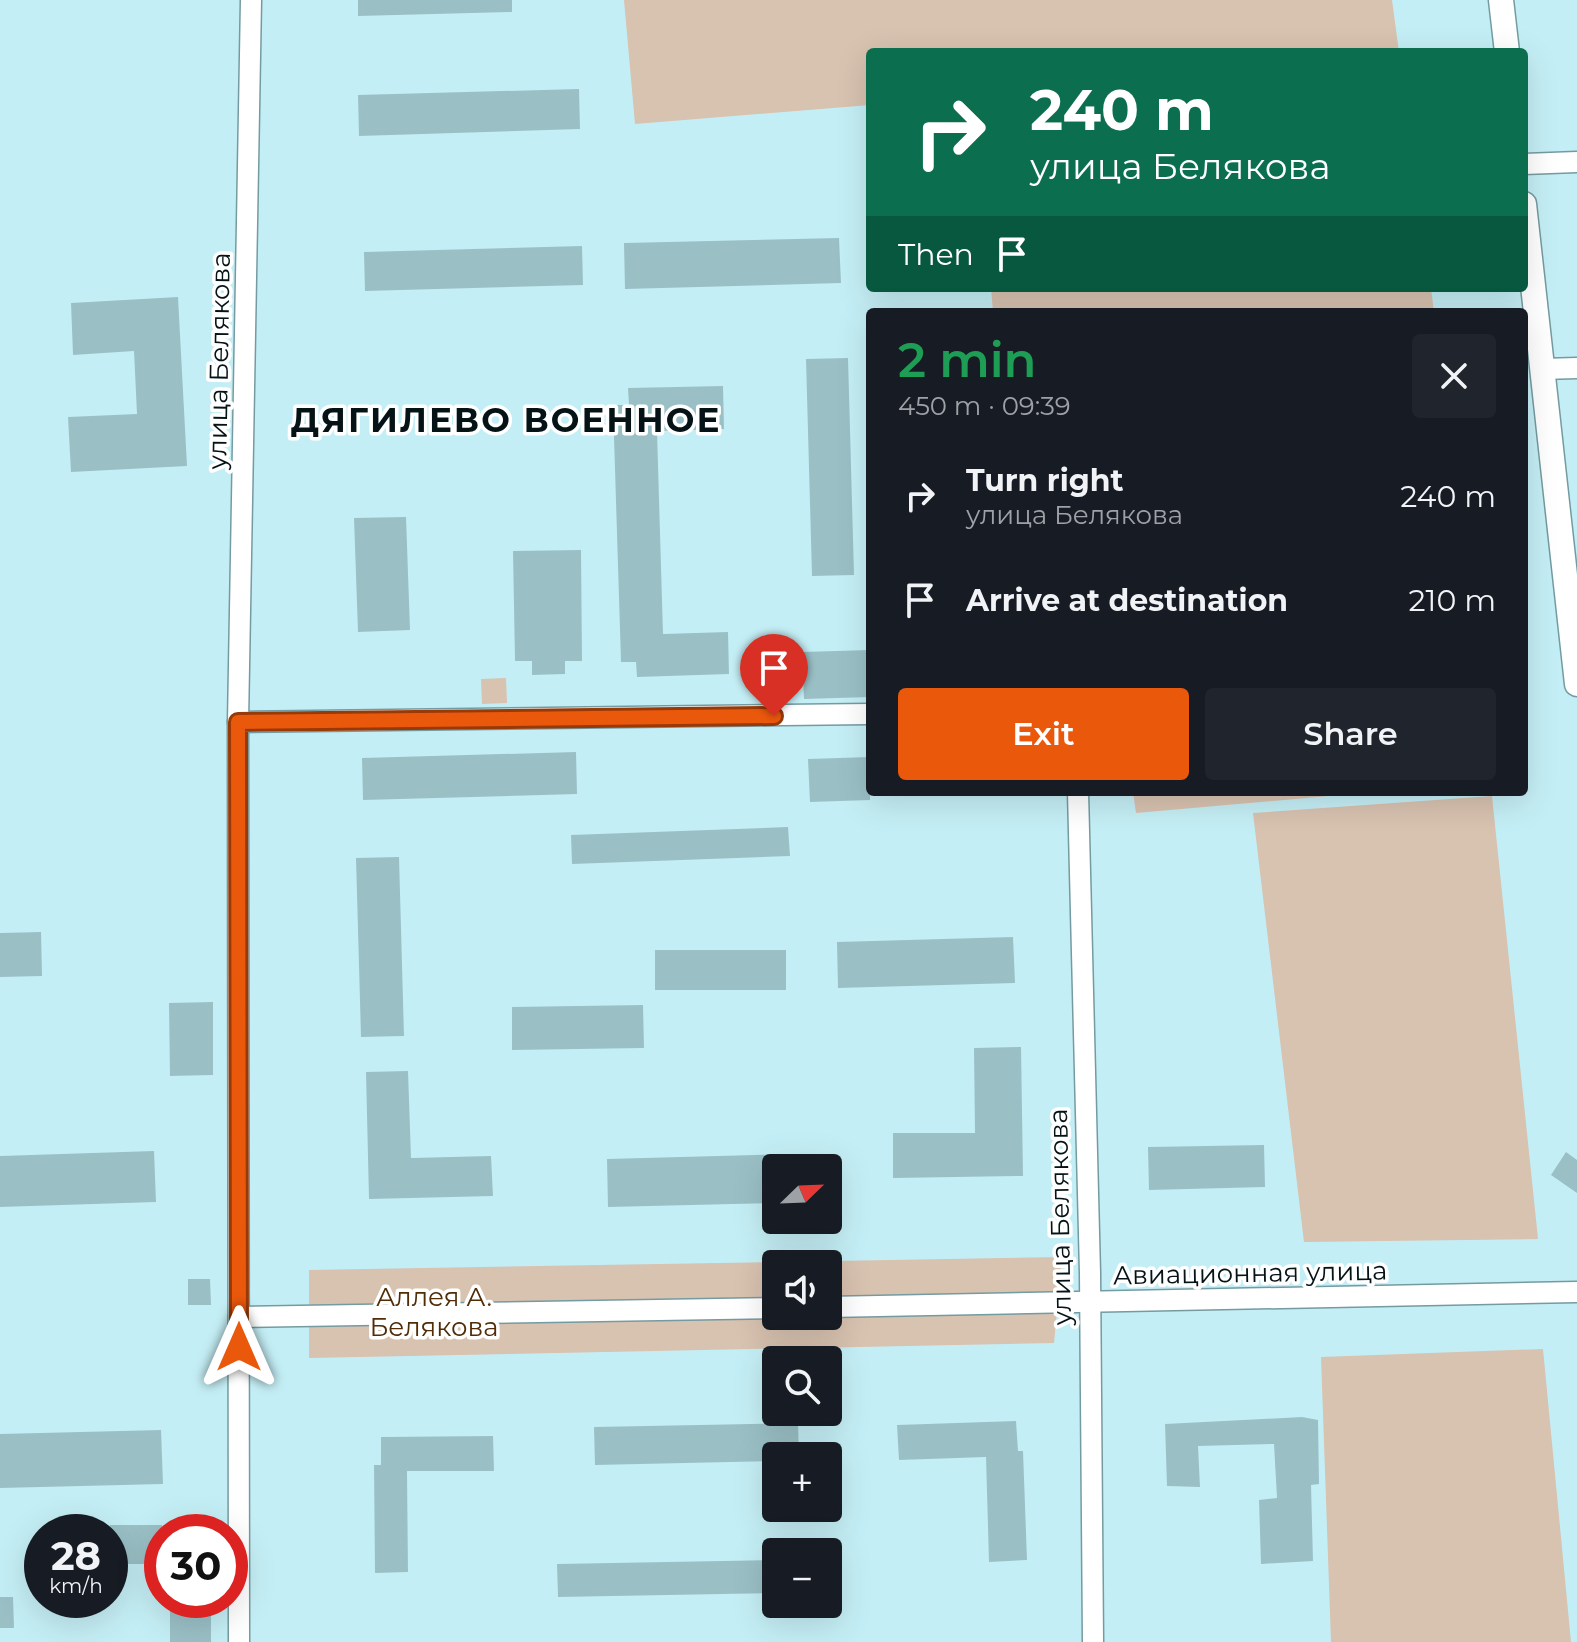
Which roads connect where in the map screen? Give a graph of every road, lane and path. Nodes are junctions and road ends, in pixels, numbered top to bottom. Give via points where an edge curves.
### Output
1 (251, 0) edge
2 (1501, 0) edge
3 (1507, 48) edge
4 (1577, 162) edge
5 (1528, 164) edge
6 (1528, 241) edge
7 (1577, 368) edge
8 (1542, 369) junction
9 (1570, 561) edge
10 (1577, 684) edge
11 (866, 714) edge
12 (238, 722) junction
13 (1078, 796) edge
14 (1577, 1292) edge
15 (1088, 1303) junction
16 (842, 1307) edge
17 (762, 1308) edge
18 (239, 1317) junction
19 (239, 1642) edge
20 (1093, 1642) edge

1 - 12 street, улица Белякова
2 - 3 street
4 - 5 street
6 - 8 street
7 - 8 street
8 - 9 street
9 - 10 street
11 - 12 street
12 - 18 street, улица Белякова
13 - 15 street, улица Белякова
14 - 15 street, Авиационная улица
15 - 16 street, Авиационная улица
15 - 20 street, улица Белякова
17 - 18 street
18 - 19 street, улица Белякова

